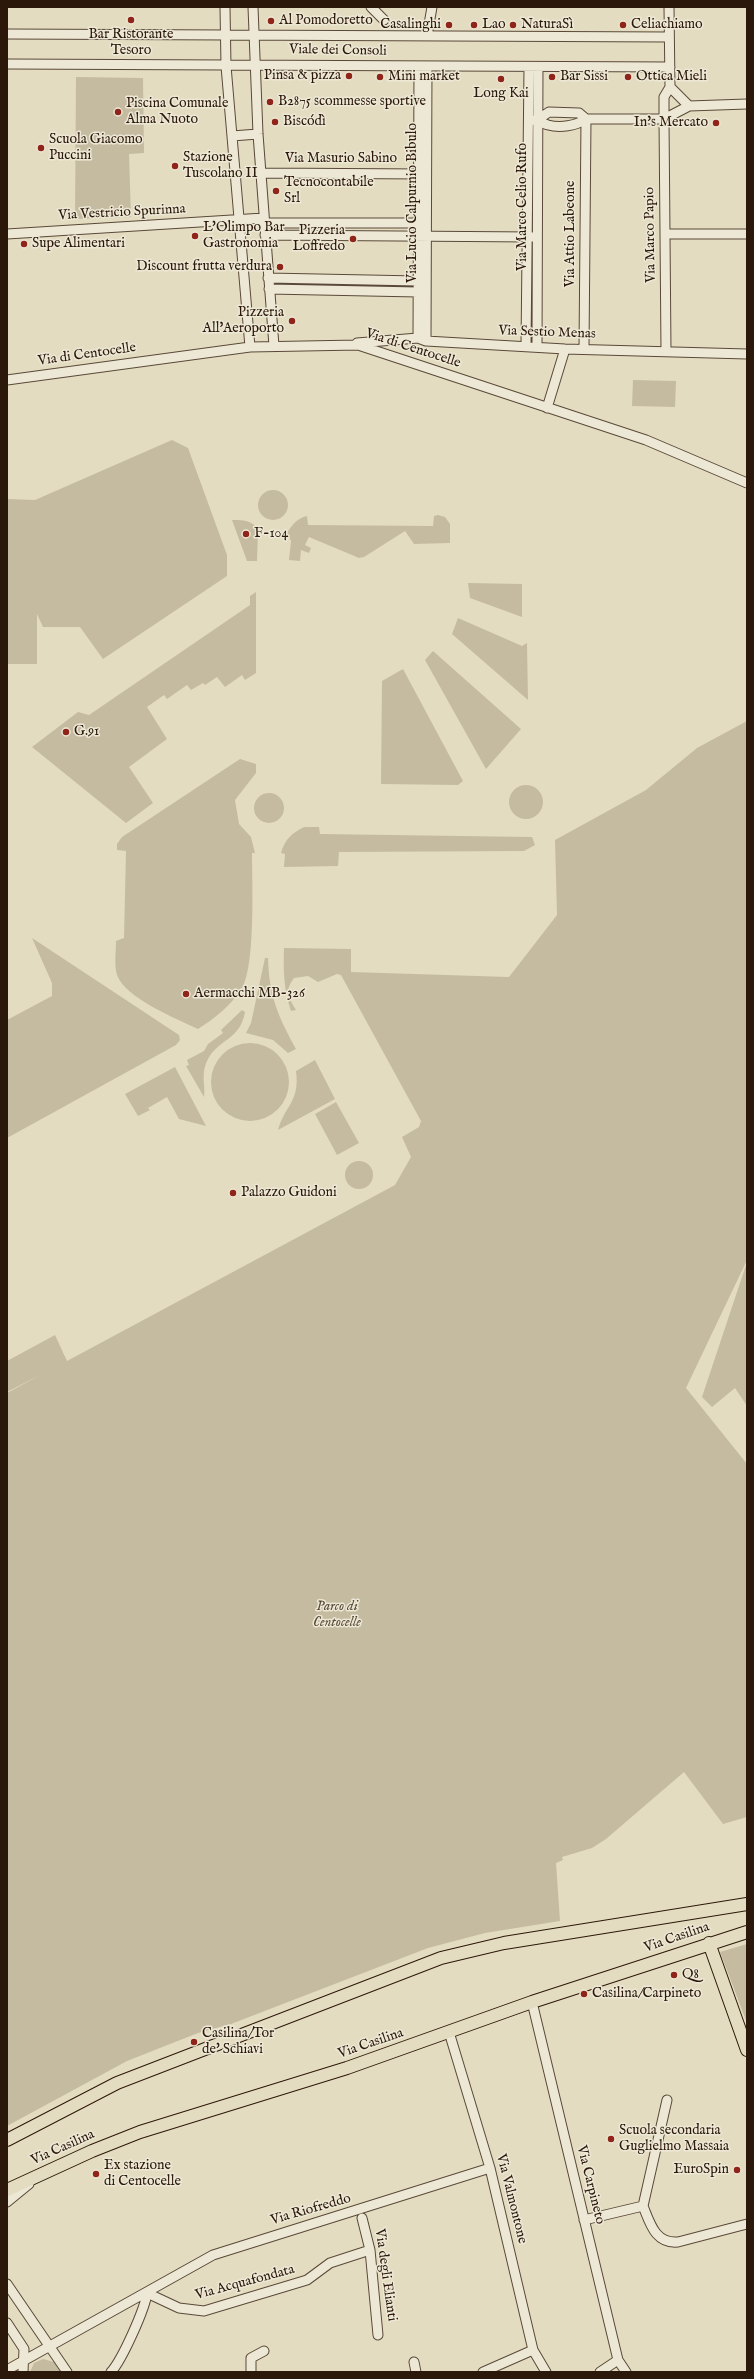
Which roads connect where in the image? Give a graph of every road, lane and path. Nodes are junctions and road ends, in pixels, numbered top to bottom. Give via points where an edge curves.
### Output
1 (225, 7) edge
2 (253, 7) edge
3 (371, 7) edge
4 (432, 7) edge
5 (671, 9) edge
6 (384, 20) dead end
7 (7, 34) edge
8 (225, 36) junction
9 (254, 36) junction
10 (427, 36) junction
11 (669, 37) junction
12 (7, 64) edge
13 (254, 65) junction
14 (226, 66) junction
15 (423, 66) junction
16 (533, 67) junction
17 (670, 67) junction
18 (670, 88) junction
19 (747, 104) edge
20 (690, 106) junction
21 (586, 119) junction
22 (664, 119) junction
23 (533, 120) junction
24 (258, 134) junction
25 (232, 136) junction
26 (262, 174) junction
27 (422, 174) junction
28 (238, 220) junction
29 (264, 220) junction
30 (418, 223) junction
31 (7, 234) edge
32 (665, 234) junction
33 (747, 234) edge
34 (265, 235) junction
35 (422, 236) junction
36 (527, 237) junction
37 (537, 237) junction
38 (268, 278) junction
39 (418, 281) junction
40 (269, 289) junction
41 (418, 292) junction
42 (422, 340) junction
43 (348, 344) junction
44 (274, 346) junction
45 (526, 346) junction
46 (536, 347) junction
47 (250, 348) junction
48 (565, 349) junction
49 (584, 349) junction
50 (666, 351) junction
51 (747, 354) edge
52 (7, 380) edge
53 (547, 408) junction
54 (747, 483) edge
55 (747, 1904) edge
56 (747, 1932) edge
57 (709, 1943) junction
58 (532, 2002) junction
59 (449, 2032) junction
60 (747, 2050) edge
61 (667, 2100) dead end
62 (7, 2140) edge
63 (55, 2168) junction
64 (490, 2168) junction
65 (7, 2190) edge
66 (7, 2202) edge
67 (643, 2206) junction
68 (362, 2218) dead end
69 (584, 2220) junction
70 (747, 2224) edge
71 (370, 2250) junction
72 (7, 2284) edge
73 (146, 2293) junction
74 (7, 2323) edge
75 (378, 2335) dead end
76 (49, 2346) junction
77 (533, 2350) junction
78 (264, 2351) dead end
79 (25, 2360) junction
80 (618, 2360) junction
81 (414, 2362) dead end
82 (7, 2370) edge
83 (22, 2372) edge
84 (67, 2372) edge
85 (111, 2372) edge
86 (251, 2372) edge
87 (416, 2372) edge
88 (483, 2372) edge
89 (546, 2372) edge
90 (600, 2372) edge
91 (626, 2372) edge

1 - 8 street
2 - 9 street
3 - 6 street
4 - 10 street
5 - 11 street, Via Marco Papio
7 - 8 street, Viale dei Consoli
8 - 9 street, Viale dei Consoli
8 - 14 street
9 - 10 street, Viale dei Consoli
9 - 13 street
10 - 11 street, Viale dei Consoli
11 - 17 street, Via Marco Papio
12 - 14 street, Viale dei Consoli
13 - 14 street, Viale dei Consoli
13 - 15 street, Viale dei Consoli
13 - 24 street
14 - 25 street
15 - 16 street, Viale dei Consoli
15 - 27 street, Via Lucio Calpurnio Bibulo
16 - 17 street, Viale dei Consoli
16 - 23 street, Via Marco Celio Rufo
17 - 18 street, Via Marco Papio
18 - 20 street
18 - 22 street, Via Marco Papio via 664,97
19 - 20 street
20 - 22 street
21 - 22 street
21 - 23 street via 579,113 549,112
21 - 49 street, Via Attio Labeone
22 - 32 street, Via Marco Papio
23 - 36 street, Via Marco Celio Rufo
23 - 37 street, Via Marco Celio Rufo
24 - 25 street
24 - 26 street
25 - 28 street
26 - 27 street, Via Masurio Sabino
26 - 29 street
27 - 30 street, Via Lucio Calpurnio Bibulo
27 - 35 street, Via Lucio Calpurnio Bibulo
28 - 29 street, Via Vestricio Spurinna
28 - 31 street, Via Vestricio Spurinna
28 - 47 street
29 - 30 street
29 - 34 street
30 - 35 street, Via Lucio Calpurnio Bibulo
32 - 33 street
32 - 50 street, Via Marco Papio
34 - 35 street
34 - 38 street
35 - 36 street
35 - 39 street, Via Lucio Calpurnio Bibulo
35 - 42 street, Via Lucio Calpurnio Bibulo
36 - 37 street
36 - 45 street, Via Marco Celio Rufo
37 - 46 street, Via Marco Celio Rufo
38 - 39 street
38 - 40 street
39 - 41 street, Via Lucio Calpurnio Bibulo
40 - 41 street
40 - 44 street
41 - 42 street, Via Lucio Calpurnio Bibulo
42 - 43 street, Via Sestio Menas
42 - 45 street, Via Sestio Menas
43 - 44 street, Via di Centocelle
43 - 53 street, Via di Centocelle via 380,351
44 - 47 street, Via di Centocelle
45 - 46 street, Via Sestio Menas
46 - 48 street, Via Sestio Menas
47 - 52 street, Via di Centocelle
48 - 49 street, Via Sestio Menas
48 - 53 street
49 - 50 street, Via Sestio Menas
50 - 51 street, Via Sestio Menas
53 - 54 street, Via di Centocelle via 663,447
55 - 62 main road, Via Casilina via 504,1943 441,1958 117,2083
56 - 57 main road, Via Casilina
57 - 58 main road, Via Casilina
57 - 60 main road
58 - 59 main road, Via Casilina
58 - 69 street, Via Carpineto
59 - 63 main road, Via Casilina via 347,2068 140,2132
59 - 64 street, Via Valmontone
61 - 67 street
63 - 65 main road, Via Casilina
63 - 66 street
64 - 73 street, Via Riofreddo via 360,2211 228,2250 200,2261
64 - 77 street, Via Valmontone
67 - 69 street
67 - 70 street via 657,2236 669,2242 678,2242
68 - 71 street, Via degli Elianti
69 - 80 street, Via Carpineto
71 - 73 street, Via Acquafondata via 330,2263 307,2280 204,2311 179,2308
71 - 75 street, Via degli Elianti
72 - 76 street
73 - 76 street, Via Riofreddo
73 - 85 street via 143,2308
74 - 79 street via 24,2349
76 - 79 street, Via Riofreddo
76 - 84 street
77 - 88 street
77 - 89 street, Via Valmontone
78 - 86 street via 251,2358
79 - 82 street, Via Riofreddo
79 - 83 street
80 - 90 street
80 - 91 street, Via Carpineto
81 - 87 street

